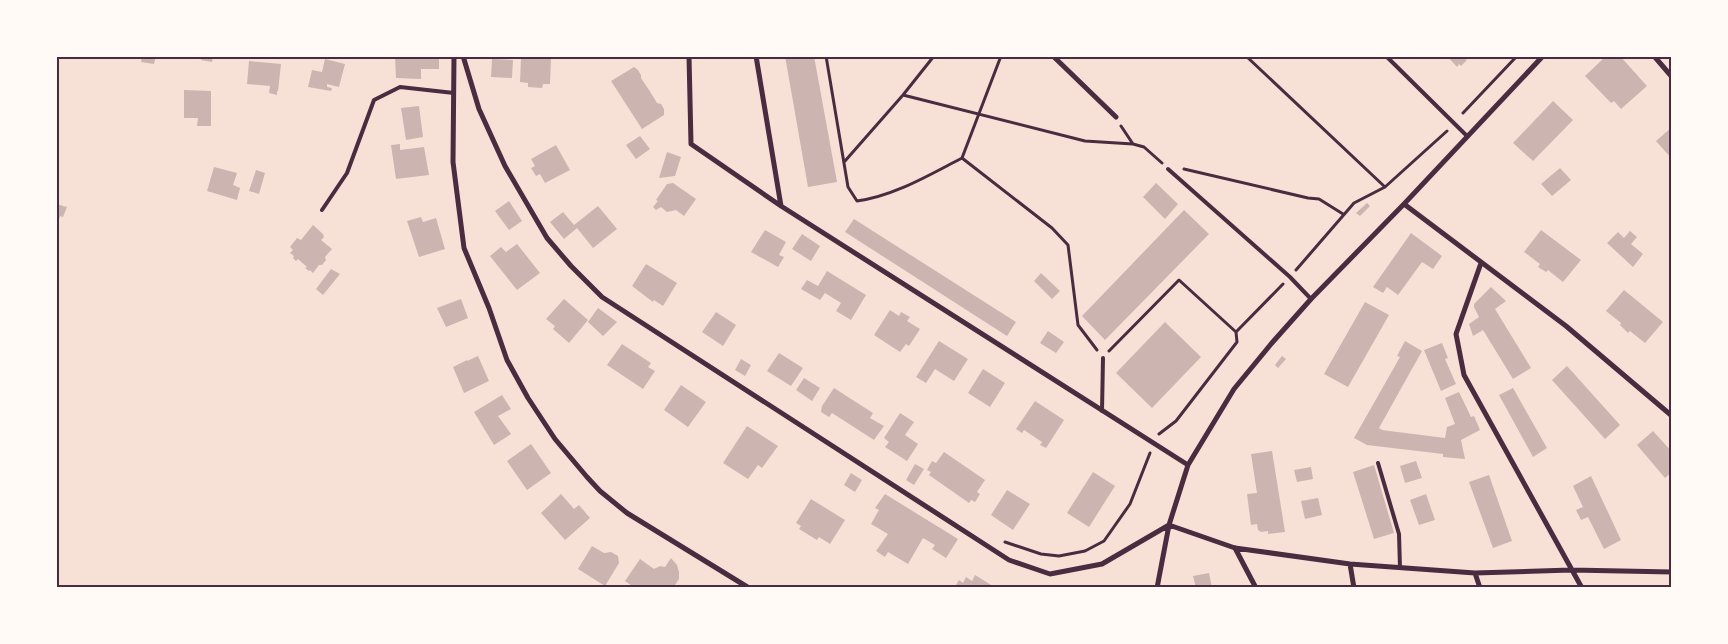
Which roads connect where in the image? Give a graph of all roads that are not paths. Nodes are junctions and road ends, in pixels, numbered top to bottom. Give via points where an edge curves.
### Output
1 (454, 56) edge
2 (463, 56) edge
3 (689, 56) edge
4 (756, 56) edge
5 (1053, 56) edge
6 (1386, 56) edge
7 (1543, 56) edge
8 (1654, 56) edge
9 (1672, 77) edge
10 (454, 92) junction
11 (1116, 117) road end
12 (1467, 136) junction
13 (1168, 169) road end
14 (1404, 204) junction
15 (780, 206) junction
16 (322, 210) dead end
17 (1481, 263) junction
18 (1311, 299) junction
19 (1103, 358) road end
20 (1102, 411) junction
21 (1672, 416) edge
22 (1378, 463) dead end
23 (1188, 465) junction
24 (1169, 525) junction
25 (1235, 548) junction
26 (1350, 564) junction
27 (1400, 568) junction
28 (1572, 570) junction
29 (1672, 572) edge
30 (1475, 573) junction
31 (749, 588) edge
32 (1157, 588) edge
33 (1256, 588) edge
34 (1354, 588) edge
35 (1480, 588) edge
36 (1582, 588) edge

1 - 10 street
2 - 24 street via 479,109 505,166 547,238 602,297 1009,560 1050,574 1102,564
3 - 15 street via 691,144
4 - 15 street
5 - 11 street
6 - 12 lane
7 - 12 street
8 - 9 street
10 - 16 lane via 400,87 374,100 347,173
10 - 31 street via 453,162 464,248 507,360 528,398 555,439 600,491 627,513
12 - 14 street
13 - 18 lane
14 - 17 street
14 - 18 street
15 - 20 street
17 - 21 street via 1566,326
17 - 28 street via 1456,334 1464,376
18 - 23 street via 1234,389
19 - 20 lane
20 - 23 street
22 - 27 lane via 1399,534
23 - 24 street
24 - 25 street
24 - 32 street
25 - 26 street
25 - 33 street
26 - 27 street
26 - 34 street
27 - 30 street
28 - 29 street
28 - 30 street
28 - 36 street
30 - 35 street

